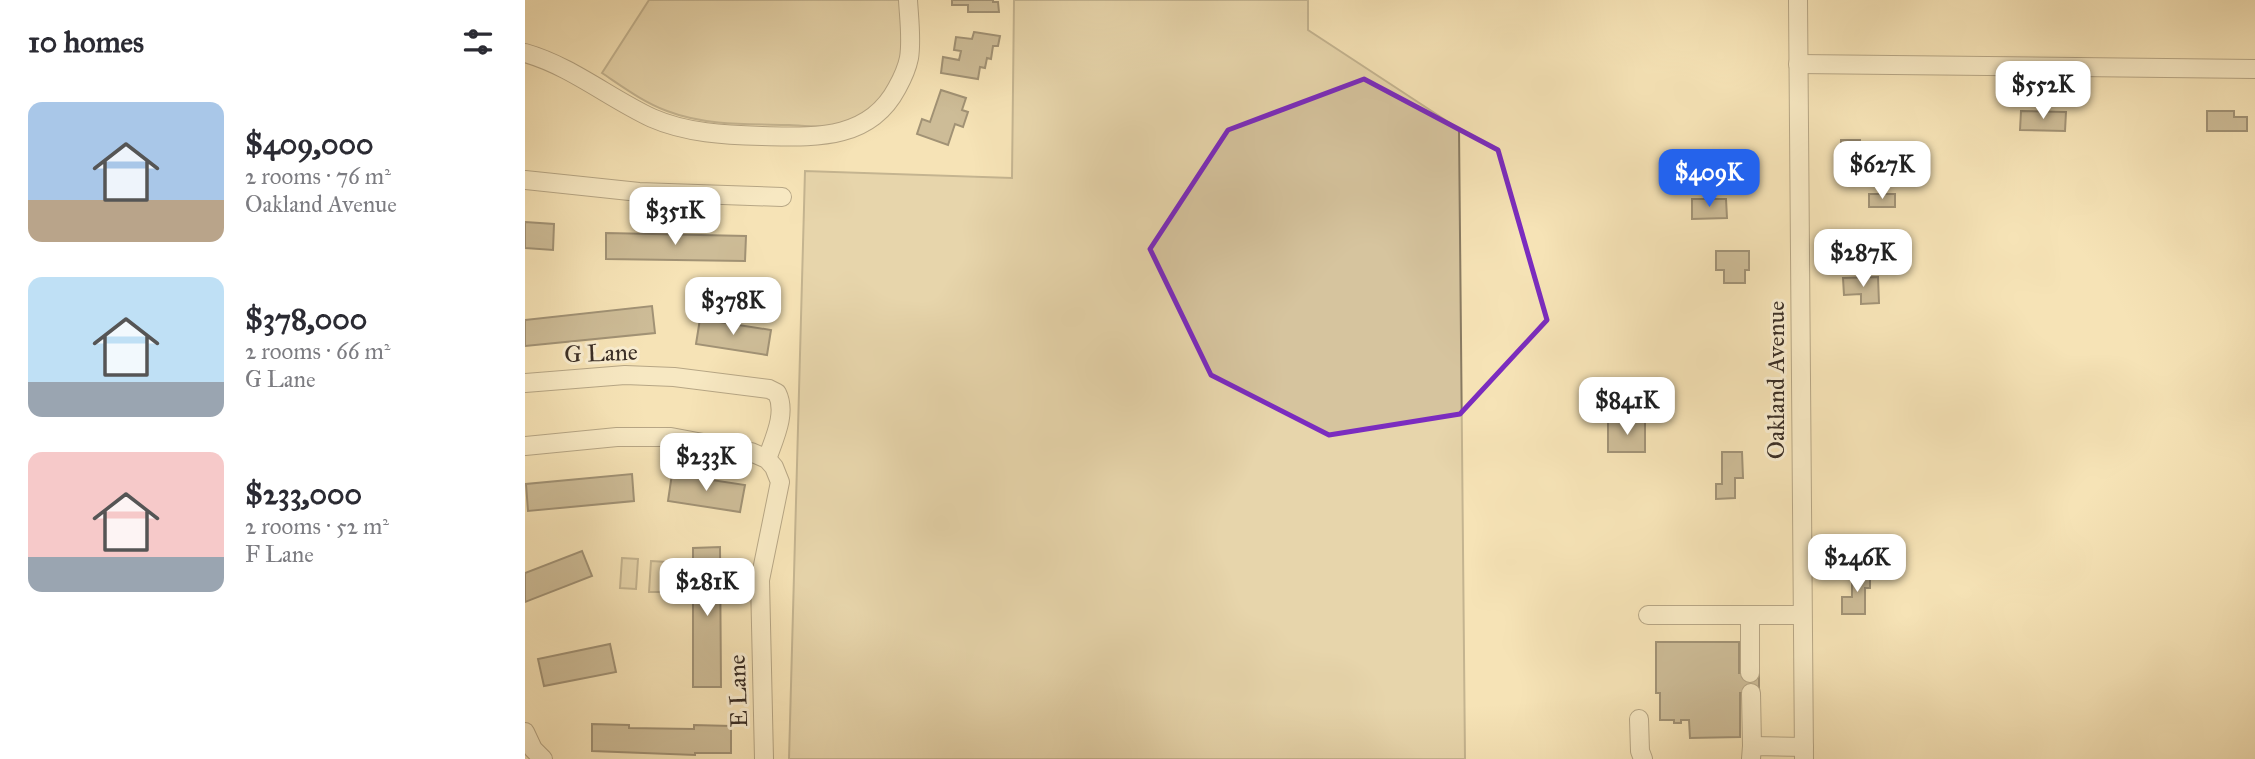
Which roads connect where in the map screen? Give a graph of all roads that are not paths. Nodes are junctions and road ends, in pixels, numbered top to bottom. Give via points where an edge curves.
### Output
1 (908, 0) edge
2 (1798, 0) edge
3 (525, 53) edge
4 (1798, 64) junction
5 (2255, 69) edge
6 (525, 180) edge
7 (782, 197) dead end
8 (525, 383) edge
9 (525, 446) edge
10 (767, 458) junction
11 (1648, 615) dead end
12 (1750, 615) junction
13 (1802, 615) junction
14 (1750, 673) dead end
15 (1751, 693) dead end
16 (1639, 719) dead end
17 (525, 732) edge
18 (1751, 752) edge
19 (1804, 753) edge
20 (543, 759) edge
21 (765, 759) edge
22 (1643, 759) edge

1 - 3 street via 909,58 892,97 873,118 848,131 804,137 723,135 690,129 655,119 547,59
2 - 4 street, Oakland Avenue
4 - 5 street
4 - 13 street, Oakland Avenue
6 - 7 street via 639,192
8 - 10 street, G Lane via 625,375 769,389 781,401
9 - 10 street via 671,437 729,446
10 - 21 street, E Lane via 780,482 760,580
11 - 12 street
12 - 13 street
12 - 14 street
13 - 19 street, Oakland Avenue
15 - 18 street
16 - 22 street
17 - 20 street
18 - 19 street

